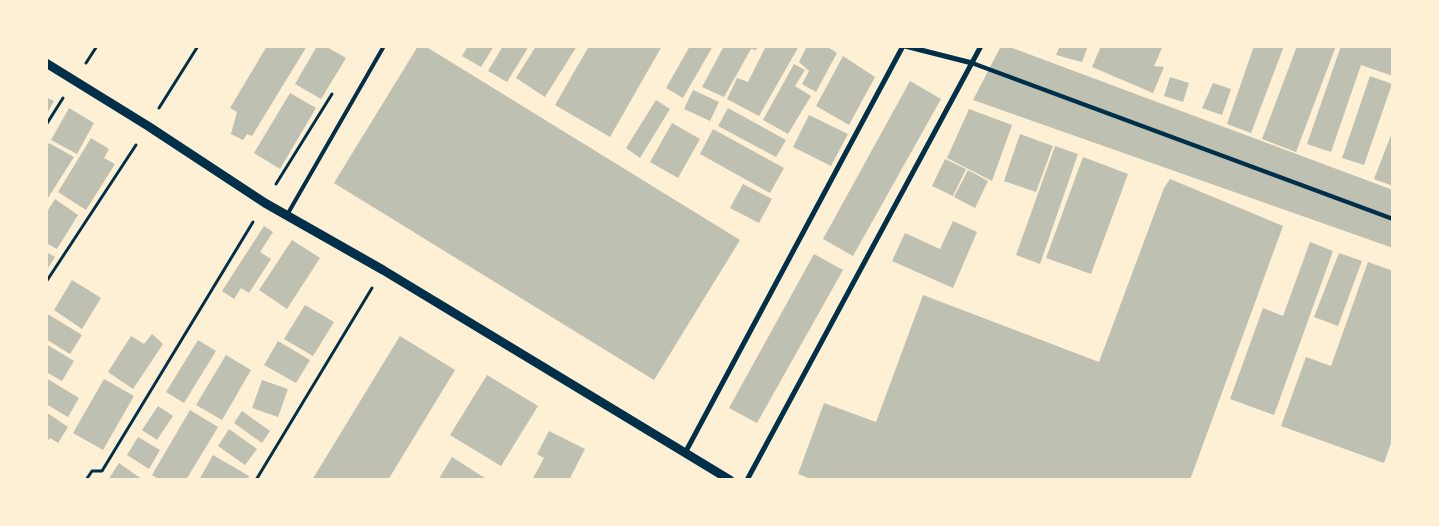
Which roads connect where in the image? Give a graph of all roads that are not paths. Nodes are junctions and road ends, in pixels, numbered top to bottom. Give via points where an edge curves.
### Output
1 (384, 46) edge
2 (904, 46) edge
3 (982, 46) edge
4 (46, 63) edge
5 (972, 63) junction
6 (287, 215) junction
7 (1393, 219) edge
8 (685, 452) junction
9 (717, 471) junction
10 (712, 480) edge
11 (730, 480) edge
12 (747, 480) edge

1 - 6 lane
2 - 5 street
2 - 8 street
3 - 5 street
4 - 6 street
5 - 7 street
5 - 12 street
6 - 8 street
8 - 9 street
9 - 10 street
9 - 11 street

